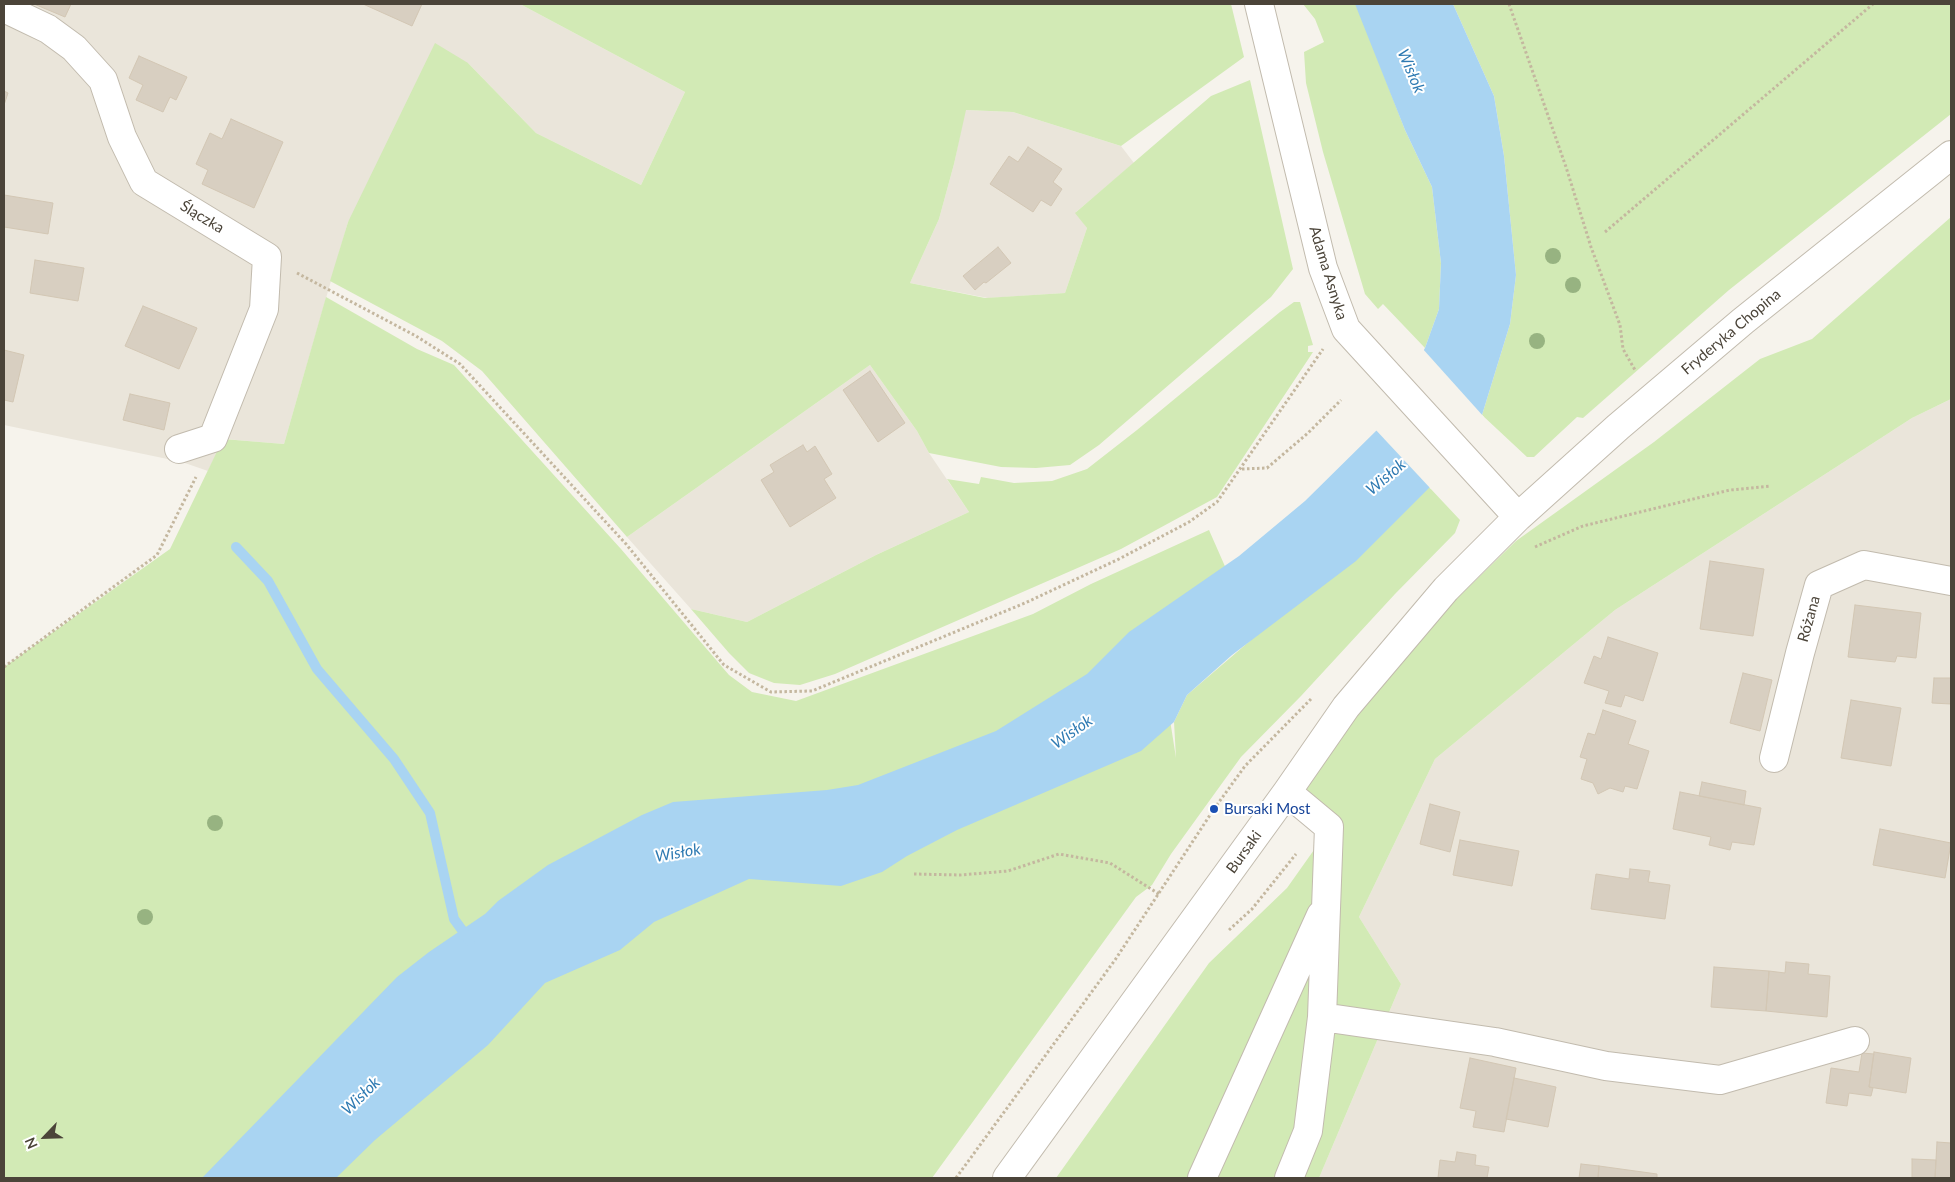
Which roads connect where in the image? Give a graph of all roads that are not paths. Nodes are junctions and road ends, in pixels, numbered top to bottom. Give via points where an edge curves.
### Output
1 (1259, 4) edge
2 (4, 8) edge
3 (1951, 155) edge
4 (179, 449) dead end
5 (1518, 517) junction
6 (1951, 581) edge
7 (1774, 758) dead end
8 (1287, 792) junction
9 (1327, 901) junction
10 (1322, 1017) junction
11 (1855, 1041) dead end
12 (1007, 1178) edge
13 (1202, 1178) edge
14 (1289, 1178) edge

1 - 5 street, Adama Asnyka via 1323,268 1346,329
2 - 4 street, Ślączka via 55,34 74,48 103,80 122,137 144,182 267,257 264,309 213,438
3 - 5 street, Fryderyka Chopina via 1743,321
5 - 8 street, Bursaki via 1446,589 1346,707
6 - 7 street, Różana via 1864,565 1819,585
8 - 9 street via 1329,826
8 - 12 street, Bursaki
9 - 10 street
9 - 13 street
10 - 11 street via 1495,1042 1606,1066 1720,1080
10 - 14 street via 1308,1131

